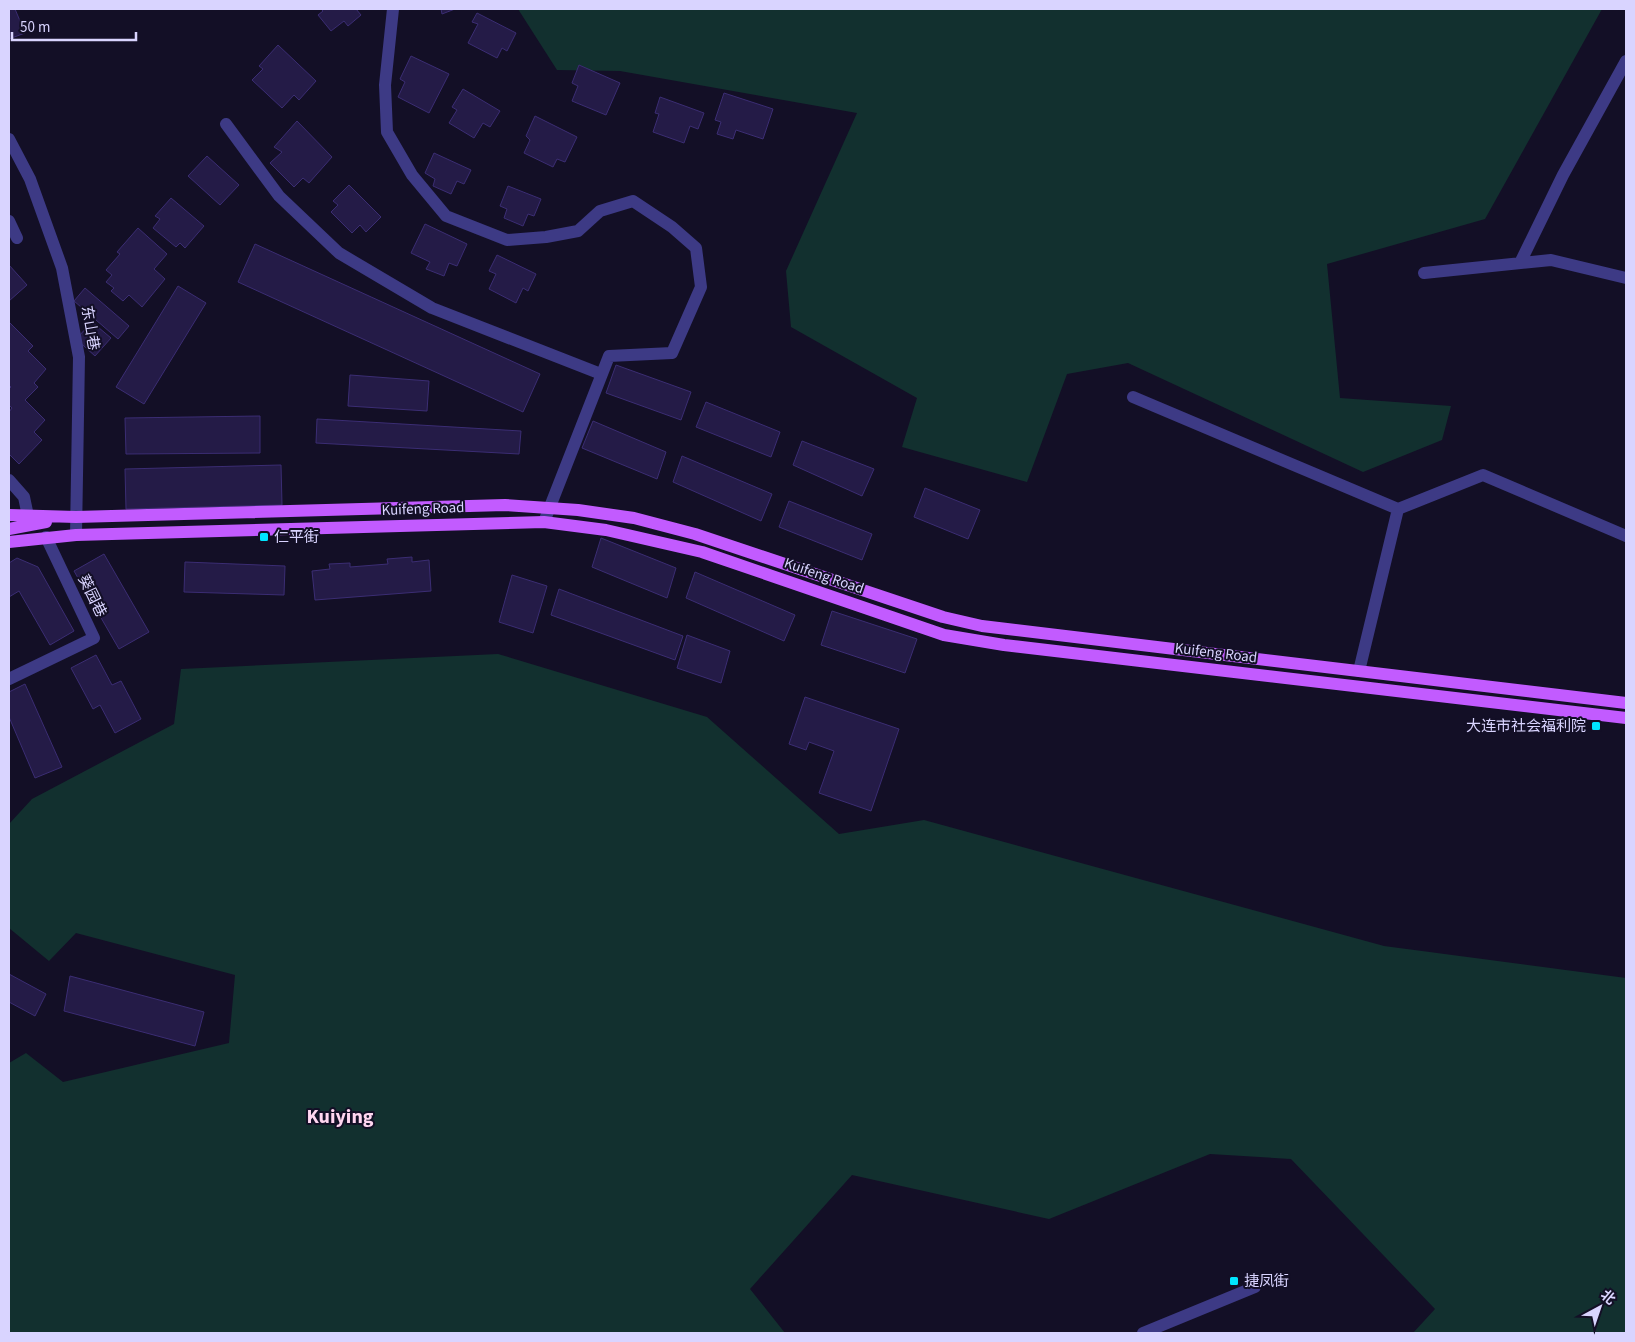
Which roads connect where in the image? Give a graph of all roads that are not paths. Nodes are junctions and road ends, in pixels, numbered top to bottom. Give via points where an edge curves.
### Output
1 (393, 9) edge
2 (1626, 62) edge
3 (226, 124) dead end
4 (9, 139) edge
5 (9, 221) edge
6 (16, 238) dead end
7 (1520, 263) junction
8 (1424, 273) dead end
9 (1626, 278) edge
10 (601, 374) junction
11 (1133, 397) dead end
12 (9, 480) edge
13 (549, 508) junction
14 (1398, 508) junction
15 (9, 515) edge
16 (28, 516) junction
17 (76, 517) junction
18 (544, 522) junction
19 (9, 529) edge
20 (76, 535) junction
21 (1626, 536) edge
22 (46, 537) junction
23 (9, 542) edge
24 (1359, 671) junction
25 (9, 679) edge
26 (1626, 703) edge
27 (1626, 718) edge
28 (1255, 1287) dead end
29 (1143, 1333) edge

1 - 10 street via 385,85 387,132 412,175 446,216 507,240 546,237 578,231 600,211 633,201 696,248 701,287 672,353 609,356
2 - 7 street via 1563,175
3 - 10 street via 278,196 339,253 432,308
4 - 17 street, 东山巷 via 30,179 62,268 79,357
5 - 6 street
7 - 8 street
7 - 9 street via 1551,260
10 - 13 street
11 - 14 street
12 - 16 street via 24,497
13 - 17 main road, Kuifeng Road via 505,505
13 - 18 street
13 - 24 main road, Kuifeng Road via 634,518 695,534 942,617 982,626
14 - 21 street via 1483,475
14 - 24 street
15 - 16 main road, Kuifeng Road
16 - 17 main road, Kuifeng Road
17 - 19 main road
17 - 20 street, 东山巷
18 - 20 main road, Kuifeng Road
18 - 27 main road, Kuifeng Road via 606,530 702,552 944,635 1004,645
19 - 20 main road
20 - 22 main road, Kuifeng Road
22 - 23 main road, Kuifeng Road
22 - 25 street, 葵园巷 via 94,638
24 - 26 main road, Kuifeng Road
28 - 29 street

